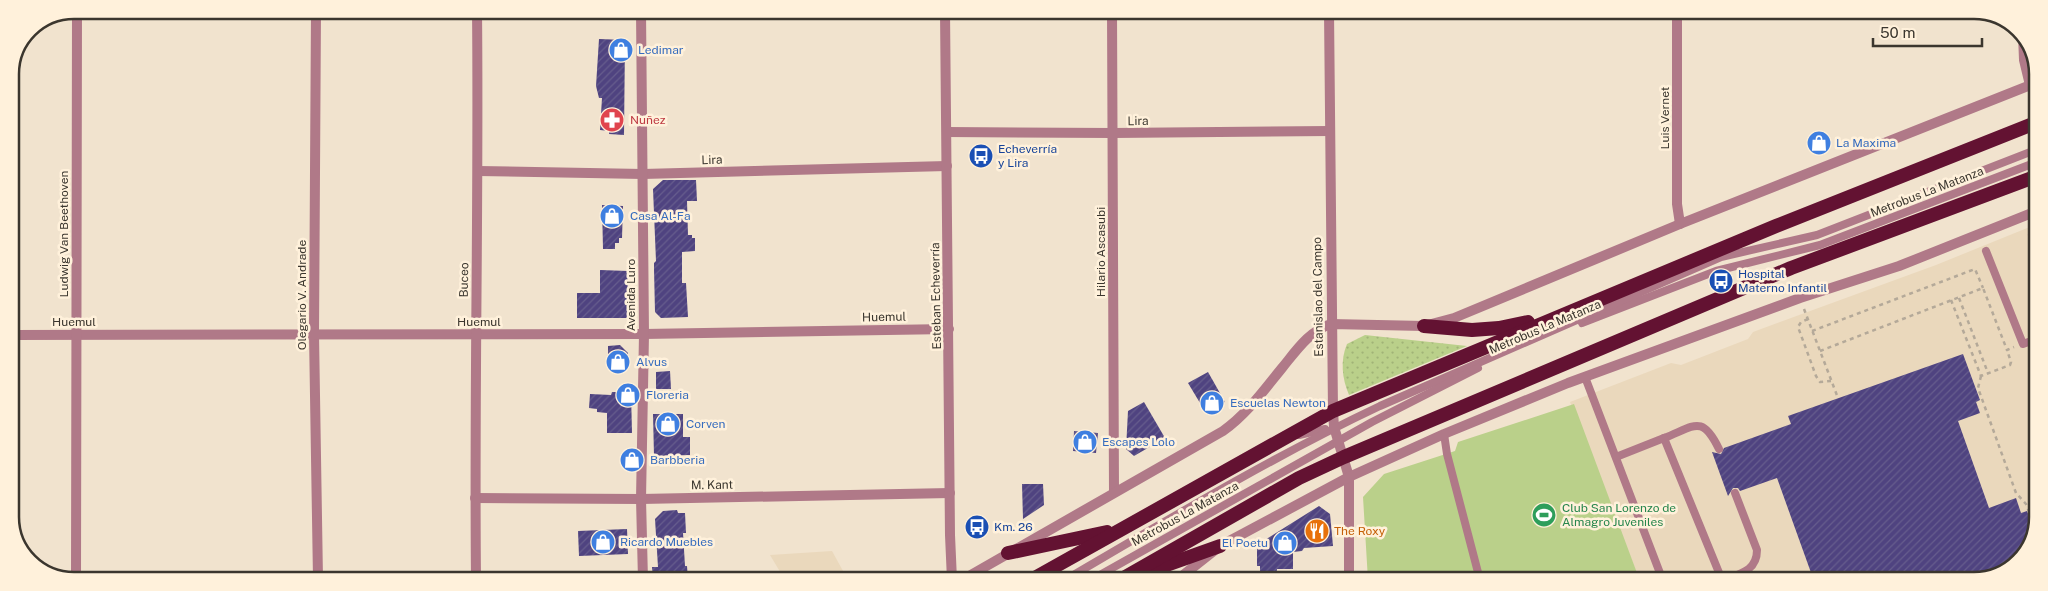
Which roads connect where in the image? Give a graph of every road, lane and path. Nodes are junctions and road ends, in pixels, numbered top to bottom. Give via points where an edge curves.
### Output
1 (77, 19) edge
2 (316, 19) edge
3 (477, 19) edge
4 (641, 19) edge
5 (945, 19) edge
6 (1112, 19) edge
7 (1329, 19) edge
8 (1677, 19) edge
9 (2024, 50) edge
10 (2029, 72) edge
11 (2029, 85) edge
12 (2029, 126) edge
13 (1330, 131) junction
14 (947, 132) junction
15 (1113, 134) junction
16 (2029, 153) edge
17 (2029, 165) edge
18 (947, 166) junction
19 (478, 171) junction
20 (643, 174) junction
21 (2029, 179) edge
22 (2029, 214) edge
23 (1680, 224) junction
24 (1986, 251) dead end
25 (1983, 288) junction
26 (1959, 298) junction
27 (1951, 300) junction
28 (1586, 304) junction
29 (1331, 324) junction
30 (1424, 326) junction
31 (949, 329) junction
32 (1812, 331) junction
33 (76, 334) junction
34 (314, 334) junction
35 (475, 334) junction
36 (644, 334) junction
37 (19, 335) edge
38 (2029, 342) edge
39 (2024, 344) junction
40 (2007, 350) junction
41 (1820, 351) junction
42 (1988, 373) junction
43 (1981, 376) junction
44 (1585, 377) junction
45 (1831, 382) junction
46 (1838, 398) dead end
47 (1332, 411) junction
48 (1334, 428) junction
49 (1444, 434) junction
50 (1286, 438) junction
51 (1664, 438) junction
52 (1338, 441) junction
53 (1719, 449) dead end
54 (1344, 457) junction
55 (1616, 457) junction
56 (1349, 477) junction
57 (1114, 492) junction
58 (950, 493) junction
59 (1735, 493) dead end
60 (475, 498) junction
61 (641, 499) junction
62 (2029, 512) edge
63 (1120, 529) junction
64 (1220, 546) junction
65 (1008, 553) junction
66 (76, 572) edge
67 (318, 572) edge
68 (476, 572) edge
69 (644, 572) edge
70 (952, 572) edge
71 (976, 572) edge
72 (1044, 572) edge
73 (1079, 572) edge
74 (1105, 572) edge
75 (1134, 572) edge
76 (1144, 572) edge
77 (1188, 572) edge
78 (1349, 572) edge
79 (1478, 572) edge
80 (1660, 572) edge
81 (1718, 572) edge
82 (1741, 572) edge

1 - 33 street, Ludwig Van Beethoven
2 - 34 street, Olegario V. Andrade
3 - 19 street, Buceo
4 - 20 street, Avenida Luro
5 - 14 street, Esteban Echeverría
6 - 15 street, Hilario Ascasubi
7 - 13 street, Estanislao del Campo
8 - 23 street, Luis Vernet via 1677,204
9 - 10 street
11 - 23 street
12 - 28 highway
13 - 15 street, Lira
13 - 29 street, Estanislao del Campo
14 - 15 street, Lira
14 - 18 street, Esteban Echeverría
15 - 57 street, Hilario Ascasubi
16 - 48 lane, Metrobus La Matanza via 1817,235 1721,257
17 - 52 lane, Metrobus La Matanza via 1820,245 1716,271 1549,336 1504,355
18 - 20 street, Lira
18 - 31 street, Esteban Echeverría
19 - 20 street, Lira
19 - 35 street, Buceo
20 - 36 street, Avenida Luro
21 - 54 highway via 1791,268
22 - 44 street via 1899,266 1800,298
23 - 30 street via 1488,305
24 - 39 lane
25 - 26 path
25 - 32 path via 1975,269
25 - 40 path
26 - 27 path
26 - 42 path
27 - 41 path
27 - 43 path
28 - 30 highway via 1499,328 1472,330
28 - 47 highway
29 - 30 street
29 - 47 street, Estanislao del Campo
29 - 57 street via 1312,333 1236,422
31 - 36 street, Huemul
31 - 58 street, Esteban Echeverría
32 - 41 path
32 - 45 path via 1808,320 1798,324 1816,376 1820,382
33 - 34 street, Huemul
33 - 37 street, Huemul
33 - 66 street, Ludwig Van Beethoven
34 - 35 street, Huemul
34 - 67 street, Olegario V. Andrade
35 - 36 street, Huemul
35 - 60 street, Buceo
36 - 61 street, Avenida Luro
38 - 39 lane
39 - 40 path
40 - 42 path via 2011,362
41 - 45 path
42 - 43 path
43 - 62 path via 1978,388 2016,493
44 - 49 street
44 - 55 lane
45 - 46 path
47 - 48 street, Estanislao del Campo
47 - 50 highway
48 - 50 lane, Metrobus La Matanza
48 - 52 street, Estanislao del Campo
48 - 73 lane, Metrobus La Matanza via 1249,472
49 - 56 street
49 - 79 lane
50 - 63 highway
51 - 53 lane via 1697,425 1711,432
51 - 55 lane
51 - 81 lane
52 - 54 street, Estanislao del Campo
52 - 74 lane, Metrobus La Matanza
54 - 56 street, Estanislao del Campo
54 - 75 highway via 1299,478
55 - 80 lane
56 - 64 street
56 - 78 street, Estanislao del Campo
57 - 65 street
58 - 61 street, M. Kant
58 - 70 street, Esteban Echeverría
59 - 82 lane via 1757,550 1757,559 1752,567
60 - 61 street, M. Kant
60 - 68 street, Buceo
61 - 69 street, Avenida Luro
63 - 65 highway
63 - 72 highway
64 - 76 highway
64 - 77 street
65 - 71 street

